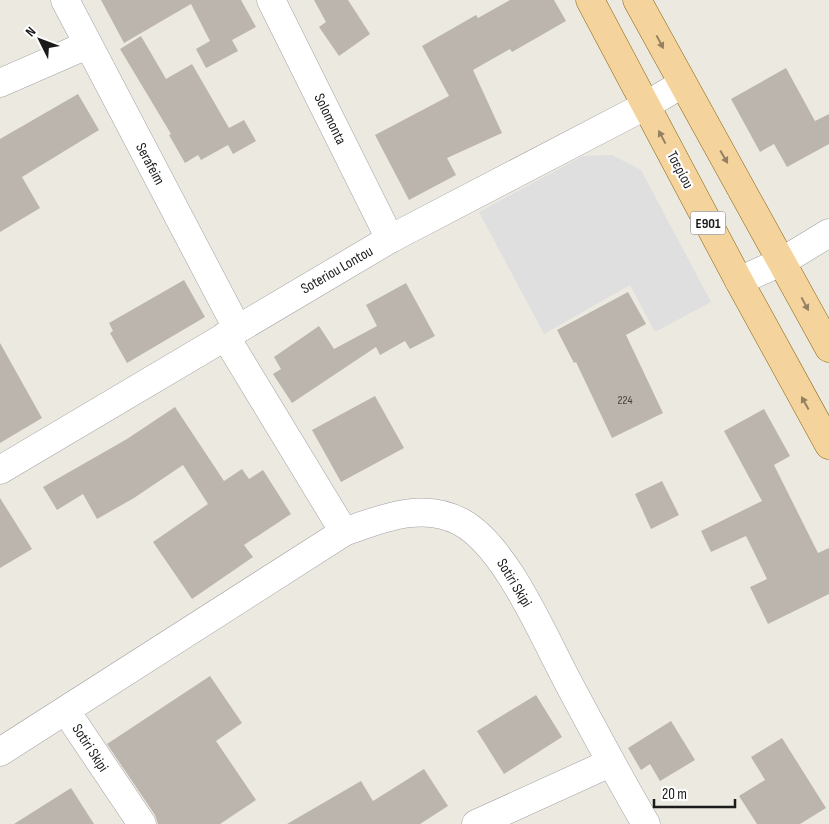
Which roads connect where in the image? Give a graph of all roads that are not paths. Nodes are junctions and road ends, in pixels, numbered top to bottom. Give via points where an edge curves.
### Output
1 (65, 0) edge
2 (271, 0) edge
3 (590, 0) edge
4 (637, 0) edge
5 (87, 45) junction
6 (0, 83) edge
7 (682, 84) junction
8 (645, 106) junction
9 (829, 233) edge
10 (390, 239) junction
11 (782, 261) junction
12 (739, 281) junction
13 (231, 332) junction
14 (829, 348) edge
15 (829, 446) edge
16 (0, 470) edge
17 (344, 532) junction
18 (66, 711) junction
19 (0, 752) edge
20 (610, 763) junction
21 (142, 824) edge
22 (476, 824) edge
23 (646, 824) edge

1 - 5 street, Serafeim
2 - 10 street, Solomonta
3 - 8 main road, Τσερίου / E901
4 -> 7 main road
5 - 6 street
5 - 13 street, Serafeim
7 - 8 street, Soteriou Lontou
7 -> 11 main road
8 - 10 street, Soteriou Lontou
12 -> 8 main road, Τσερίου / E901
9 - 11 street
10 - 13 street, Soteriou Lontou
11 - 12 street
11 -> 14 main road
15 -> 12 main road, Τσερίου / E901
13 - 16 street, Soteriou Lontou
13 - 17 street, Serafeim
17 - 18 street, Sotiri Skipi
17 - 20 street, Sotiri Skipi via 394,514 431,512 461,521 488,542 530,610
18 - 19 street, Sotiri Skipi
18 - 21 street, Sotiri Skipi
20 - 22 street
20 - 23 street, Sotiri Skipi

